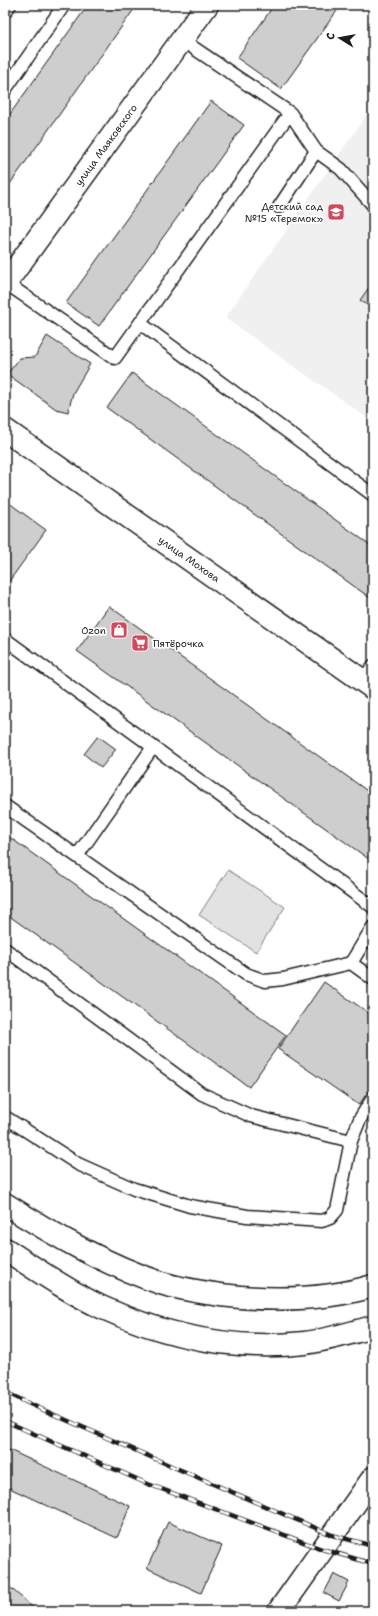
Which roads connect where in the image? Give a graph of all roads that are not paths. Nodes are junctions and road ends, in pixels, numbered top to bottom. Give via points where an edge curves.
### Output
1 (10, 5) edge
2 (64, 5) edge
3 (207, 5) edge
4 (5, 12) edge
5 (182, 40) junction
6 (5, 90) edge
7 (290, 113) junction
8 (316, 151) junction
9 (373, 205) edge
10 (278, 207) dead end
11 (5, 284) edge
12 (140, 323) junction
13 (5, 430) edge
14 (373, 495) edge
15 (5, 638) edge
16 (370, 678) edge
17 (153, 747) junction
18 (5, 806) edge
19 (77, 856) junction
20 (373, 907) edge
21 (373, 927) edge
22 (5, 949) edge
23 (351, 963) junction
24 (373, 979) edge
25 (373, 1098) edge
26 (5, 1117) edge
27 (352, 1141) junction
28 (5, 1204) edge
29 (5, 1249) edge
30 (373, 1286) edge
31 (373, 1327) edge
32 (373, 1478) edge
33 (279, 1611) edge

1 - 4 lane
2 - 6 lane
3 - 5 street, улица Маяковского
5 - 7 lane
5 - 11 street, улица Маяковского
7 - 8 lane
7 - 12 lane
8 - 9 lane via 341,169
8 - 10 lane
11 - 12 lane via 115,358
12 - 14 lane
13 - 16 street, улица Мохова
15 - 17 lane
17 - 19 lane
17 - 20 lane
18 - 19 lane
19 - 23 lane via 246,974 265,981
21 - 23 lane
22 - 27 lane via 202,1094 251,1116
23 - 24 lane
25 - 27 lane via 360,1119
26 - 27 lane via 78,1164 134,1189 190,1206 247,1216 297,1220 322,1221 330,1218 337,1210
28 - 30 street via 48,1231 114,1264 162,1283 192,1291 243,1298 290,1300 339,1295
29 - 31 street via 100,1306 159,1329 190,1336 251,1345 279,1344 330,1339
32 - 33 street

